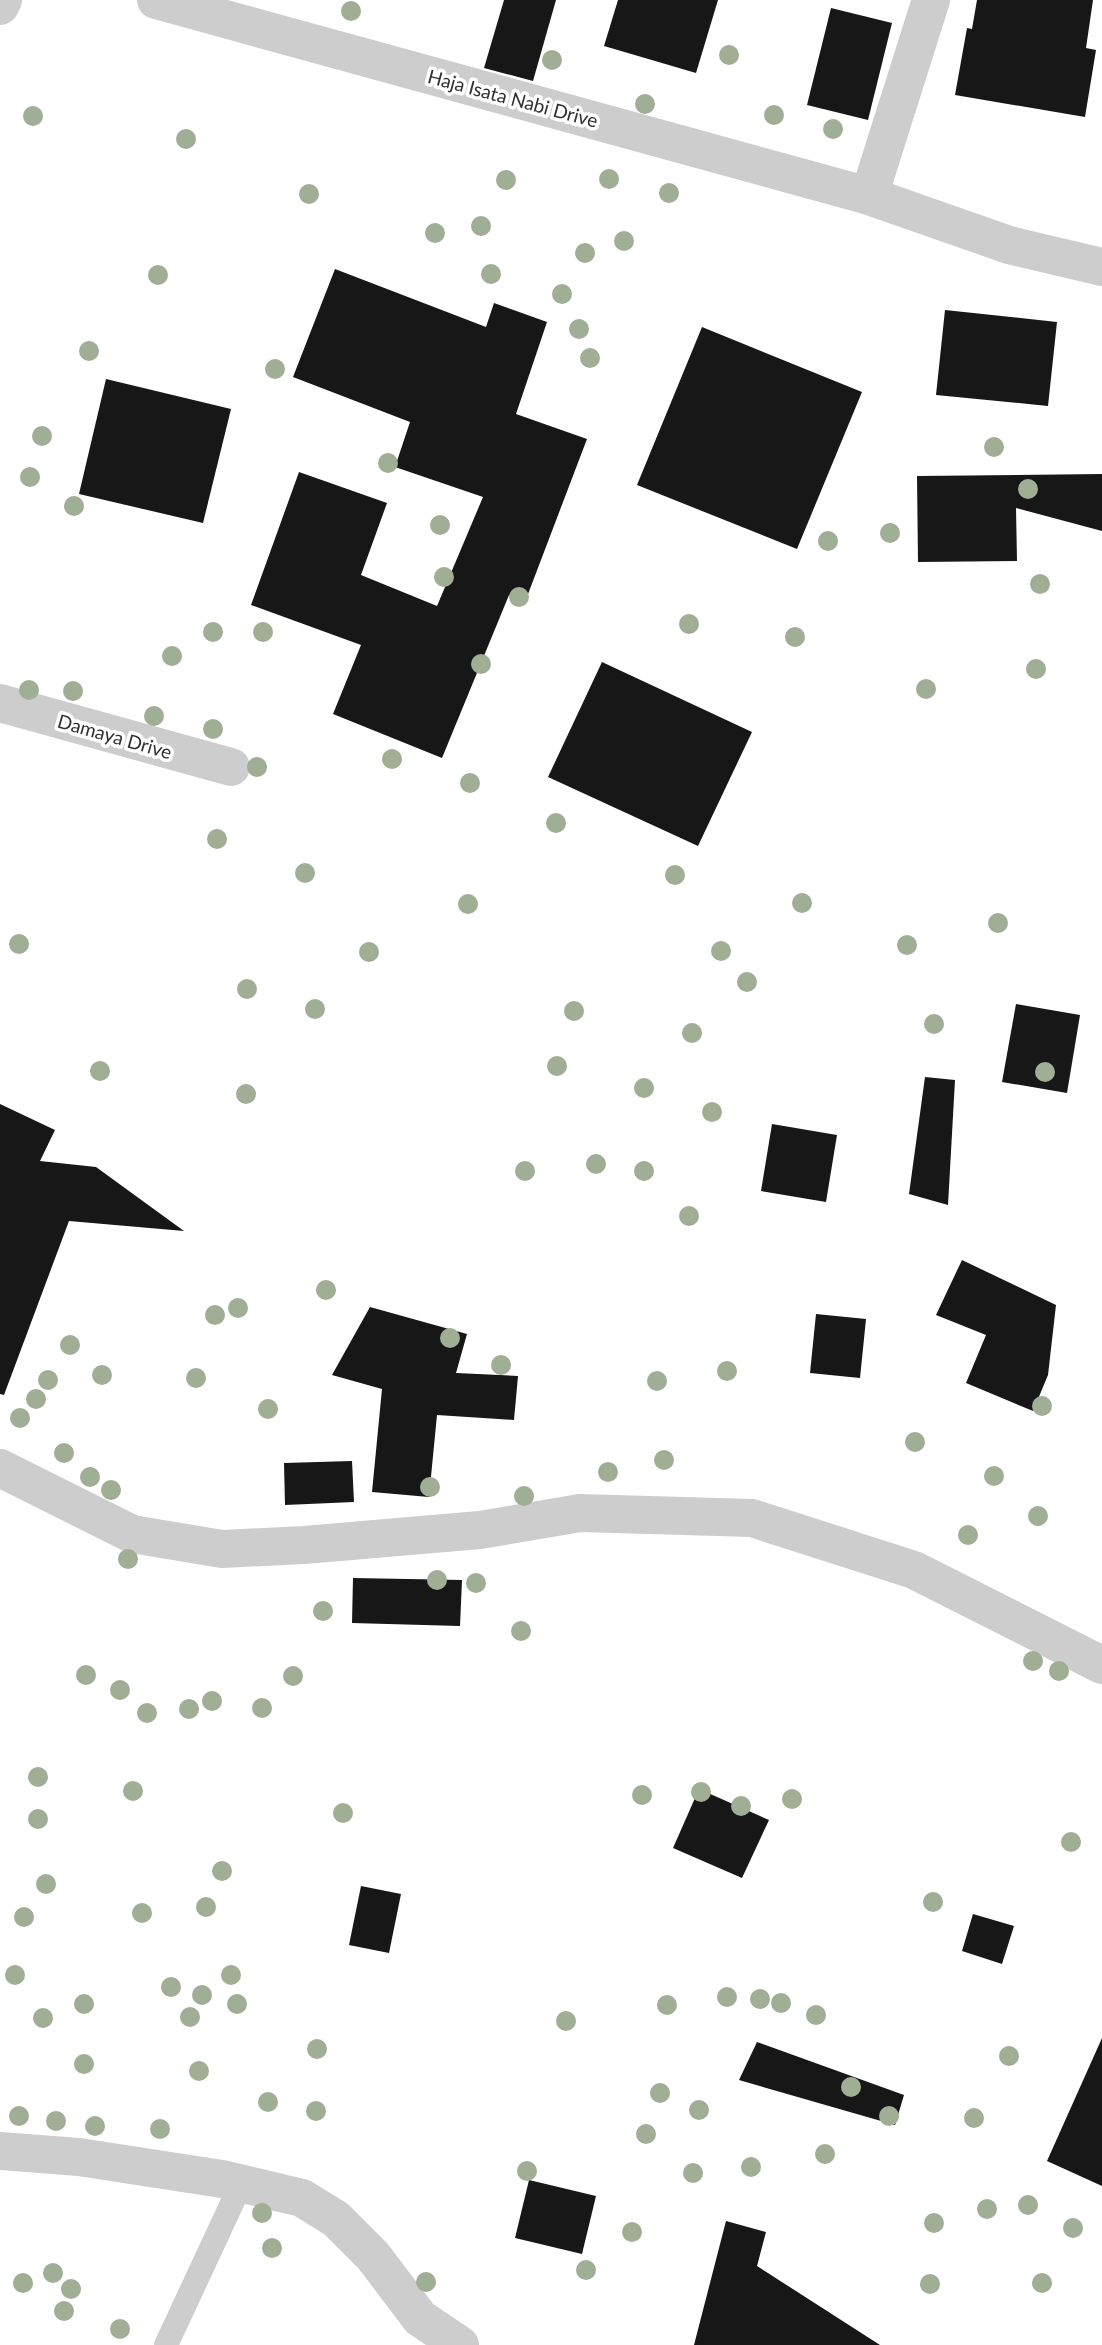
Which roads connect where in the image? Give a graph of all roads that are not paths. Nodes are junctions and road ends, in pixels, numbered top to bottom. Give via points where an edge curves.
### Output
1 (3, 0) edge
2 (156, 0) edge
3 (931, 0) edge
4 (0, 6) edge
5 (869, 196) junction
6 (1102, 268) edge
7 (0, 703) edge
8 (231, 767) dead end
9 (0, 1468) edge
10 (1102, 1665) edge
11 (0, 2151) edge
12 (242, 2184) junction
13 (166, 2345) edge
14 (460, 2345) edge

1 - 4 street
2 - 5 street, Haja Isata Nabi Drive
3 - 5 street
5 - 6 street, Haja Isata Nabi Drive via 1009,245
7 - 8 street, Damaya Drive
9 - 10 street via 132,1534 222,1549 467,1532 580,1513 752,1518 914,1570
11 - 12 street via 79,2157
12 - 13 lane
12 - 14 street via 302,2198 336,2219 373,2256 421,2318

